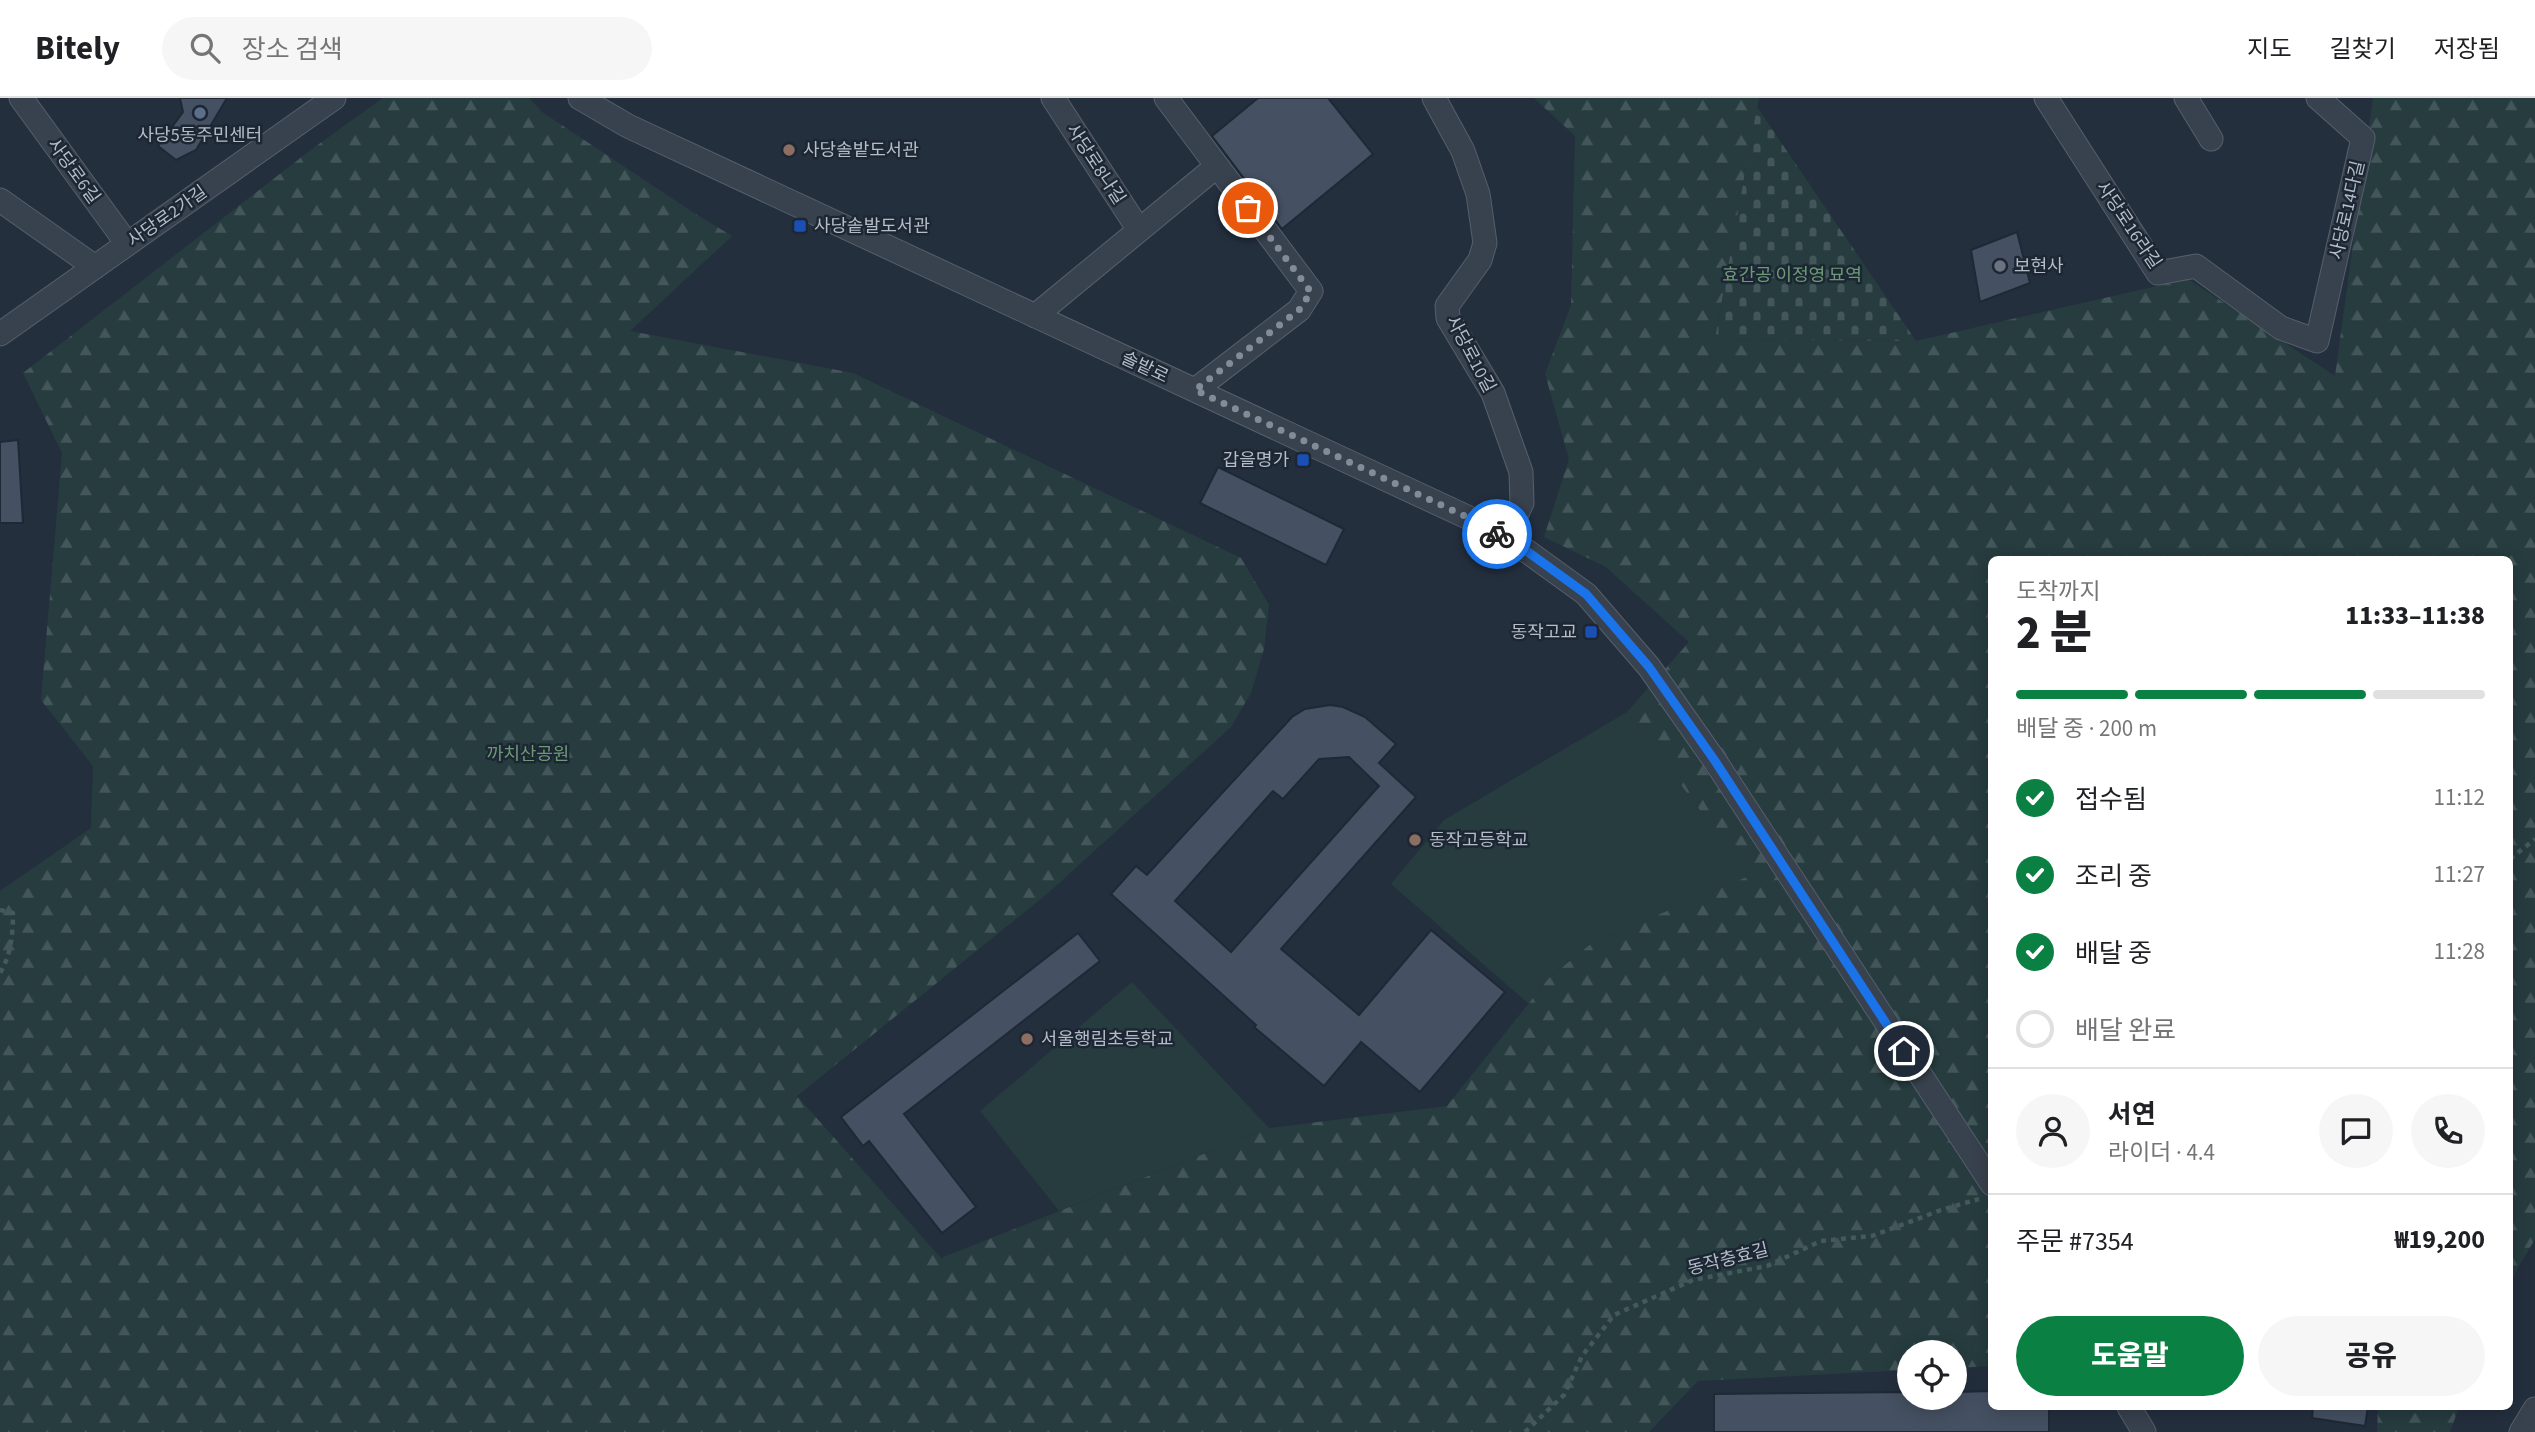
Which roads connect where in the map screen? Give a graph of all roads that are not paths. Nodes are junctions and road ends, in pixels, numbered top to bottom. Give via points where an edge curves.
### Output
1 (21, 98) edge
2 (334, 98) edge
3 (580, 98) edge
4 (1053, 98) edge
5 (1166, 98) edge
6 (1434, 98) edge
7 (2046, 98) edge
8 (2186, 98) edge
9 (2318, 98) edge
10 (2211, 139) dead end
11 (1217, 166) junction
12 (0, 200) edge
13 (1139, 230) junction
14 (125, 245) junction
15 (95, 267) junction
16 (1035, 316) junction
17 (0, 334) edge
18 (2317, 341) joint
19 (1195, 390) junction
20 (1505, 539) junction
21 (1988, 1184) edge
22 (2535, 1409) edge
23 (2131, 1410) edge
24 (2144, 1432) edge
25 (2521, 1432) edge

1 - 14 street, 사당로6길
2 - 14 street, 사당로2가길
3 - 16 street, 솔밭로 via 628,126
4 - 13 street, 사당로8나길
5 - 11 street
6 - 20 street, 사당로10길 via 1463,151 1478,194 1485,243 1480,260 1447,306 1448,318 1493,393 1521,472 1522,503
7 - 18 street, 사당로16라길 via 2158,273 2196,267 2281,328
8 - 10 street
9 - 18 street, 사당로14다길 via 2363,138
11 - 13 street
11 - 19 street via 1311,292 1299,310
12 - 15 street
13 - 16 street
14 - 15 street, 사당로2가길
15 - 17 street, 사당로2가길
16 - 19 street, 솔밭로
19 - 20 street, 솔밭로
20 - 21 street, 솔밭로 via 1586,594 1649,667 1715,761
22 - 25 street
23 - 24 street

